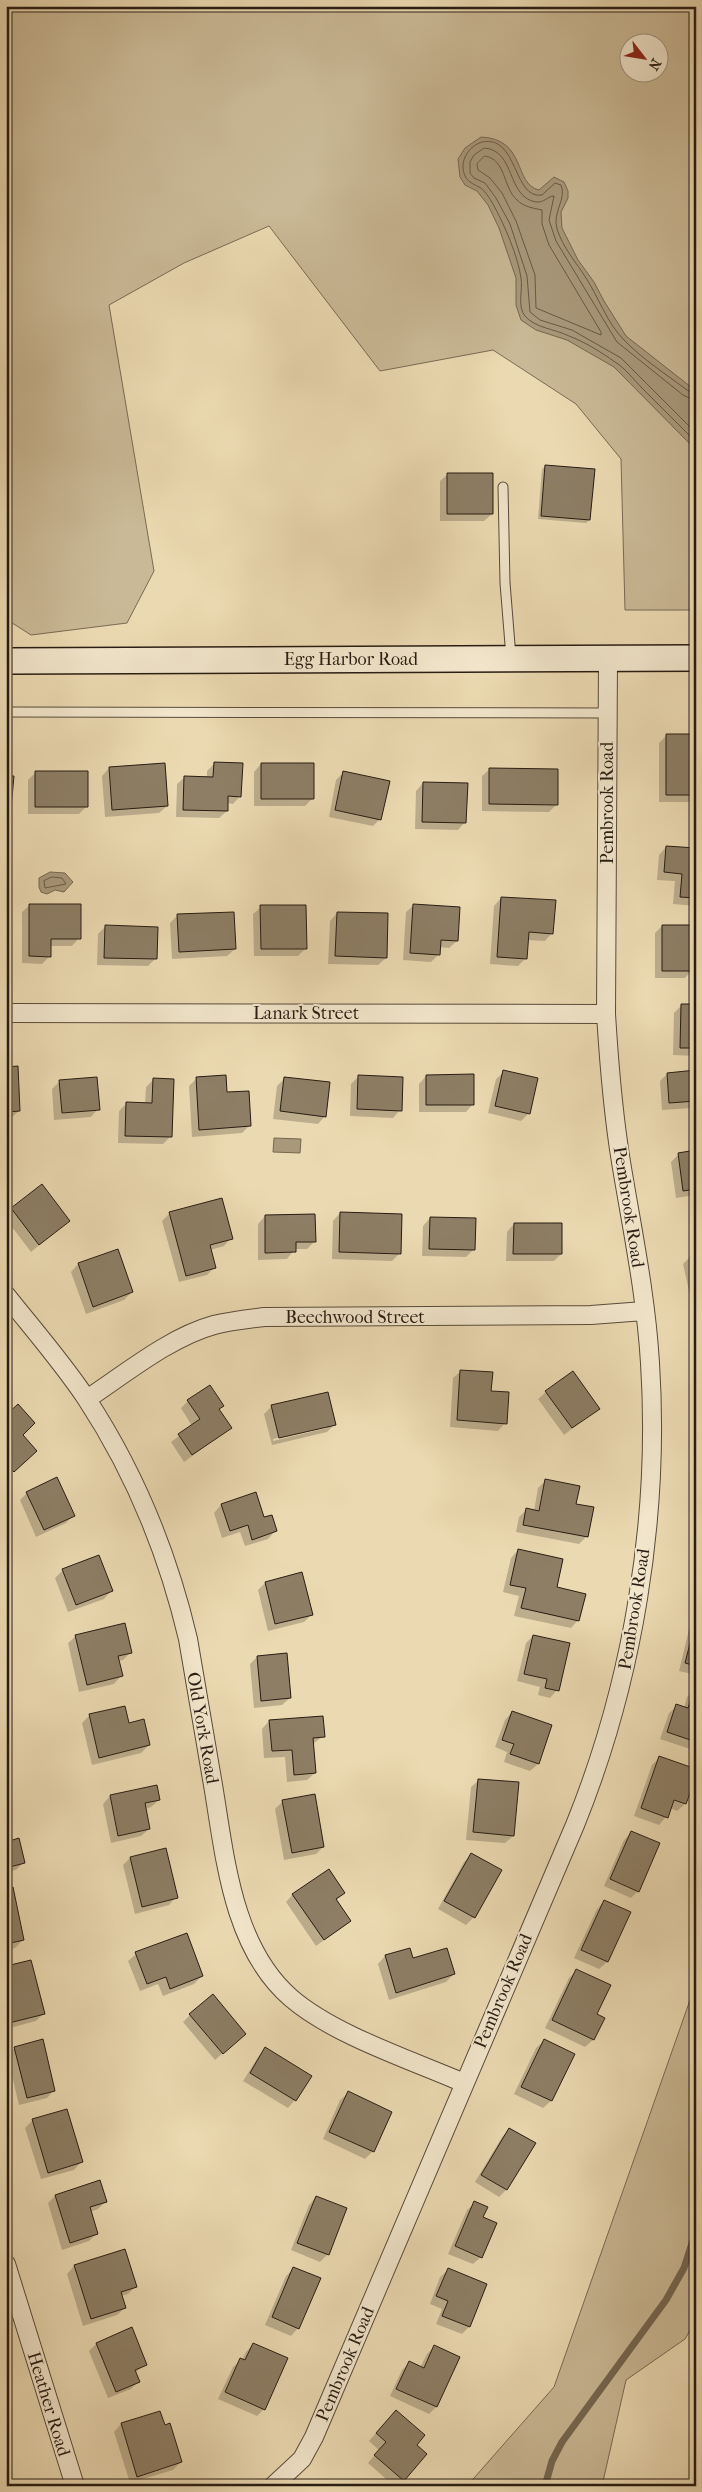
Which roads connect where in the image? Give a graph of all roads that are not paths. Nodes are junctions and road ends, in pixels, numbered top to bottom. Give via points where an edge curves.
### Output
1 (503, 487) dead end
2 (696, 658) edge
3 (511, 659) junction
4 (608, 659) junction
5 (6, 661) edge
6 (6, 712) edge
7 (607, 713) junction
8 (6, 1013) edge
9 (606, 1014) junction
10 (6, 1295) edge
11 (644, 1311) junction
12 (87, 1399) junction
13 (464, 2083) junction
14 (6, 2264) edge
15 (10, 2291) edge
16 (74, 2486) edge
17 (273, 2486) edge

1 - 3 lane
2 - 4 main road, Egg Harbor Road
3 - 4 main road, Egg Harbor Road
3 - 5 main road, Egg Harbor Road
4 - 7 street, Pembrook Road
6 - 7 lane
7 - 9 street, Pembrook Road
8 - 9 street, Lanark Street
9 - 11 street, Pembrook Road via 620,1152
10 - 12 street, Old York Road
11 - 12 street, Beechwood Street via 591,1315 264,1317 238,1320 213,1325 185,1337
11 - 13 street, Pembrook Road via 650,1362 650,1463 638,1603 619,1697 591,1785
12 - 13 street, Old York Road via 134,1483 180,1605 234,1901 252,1944 274,1978 309,2012 350,2034
13 - 17 street, Pembrook Road via 314,2437 302,2459
14 - 15 street, Heather Road
15 - 16 street, Heather Road

